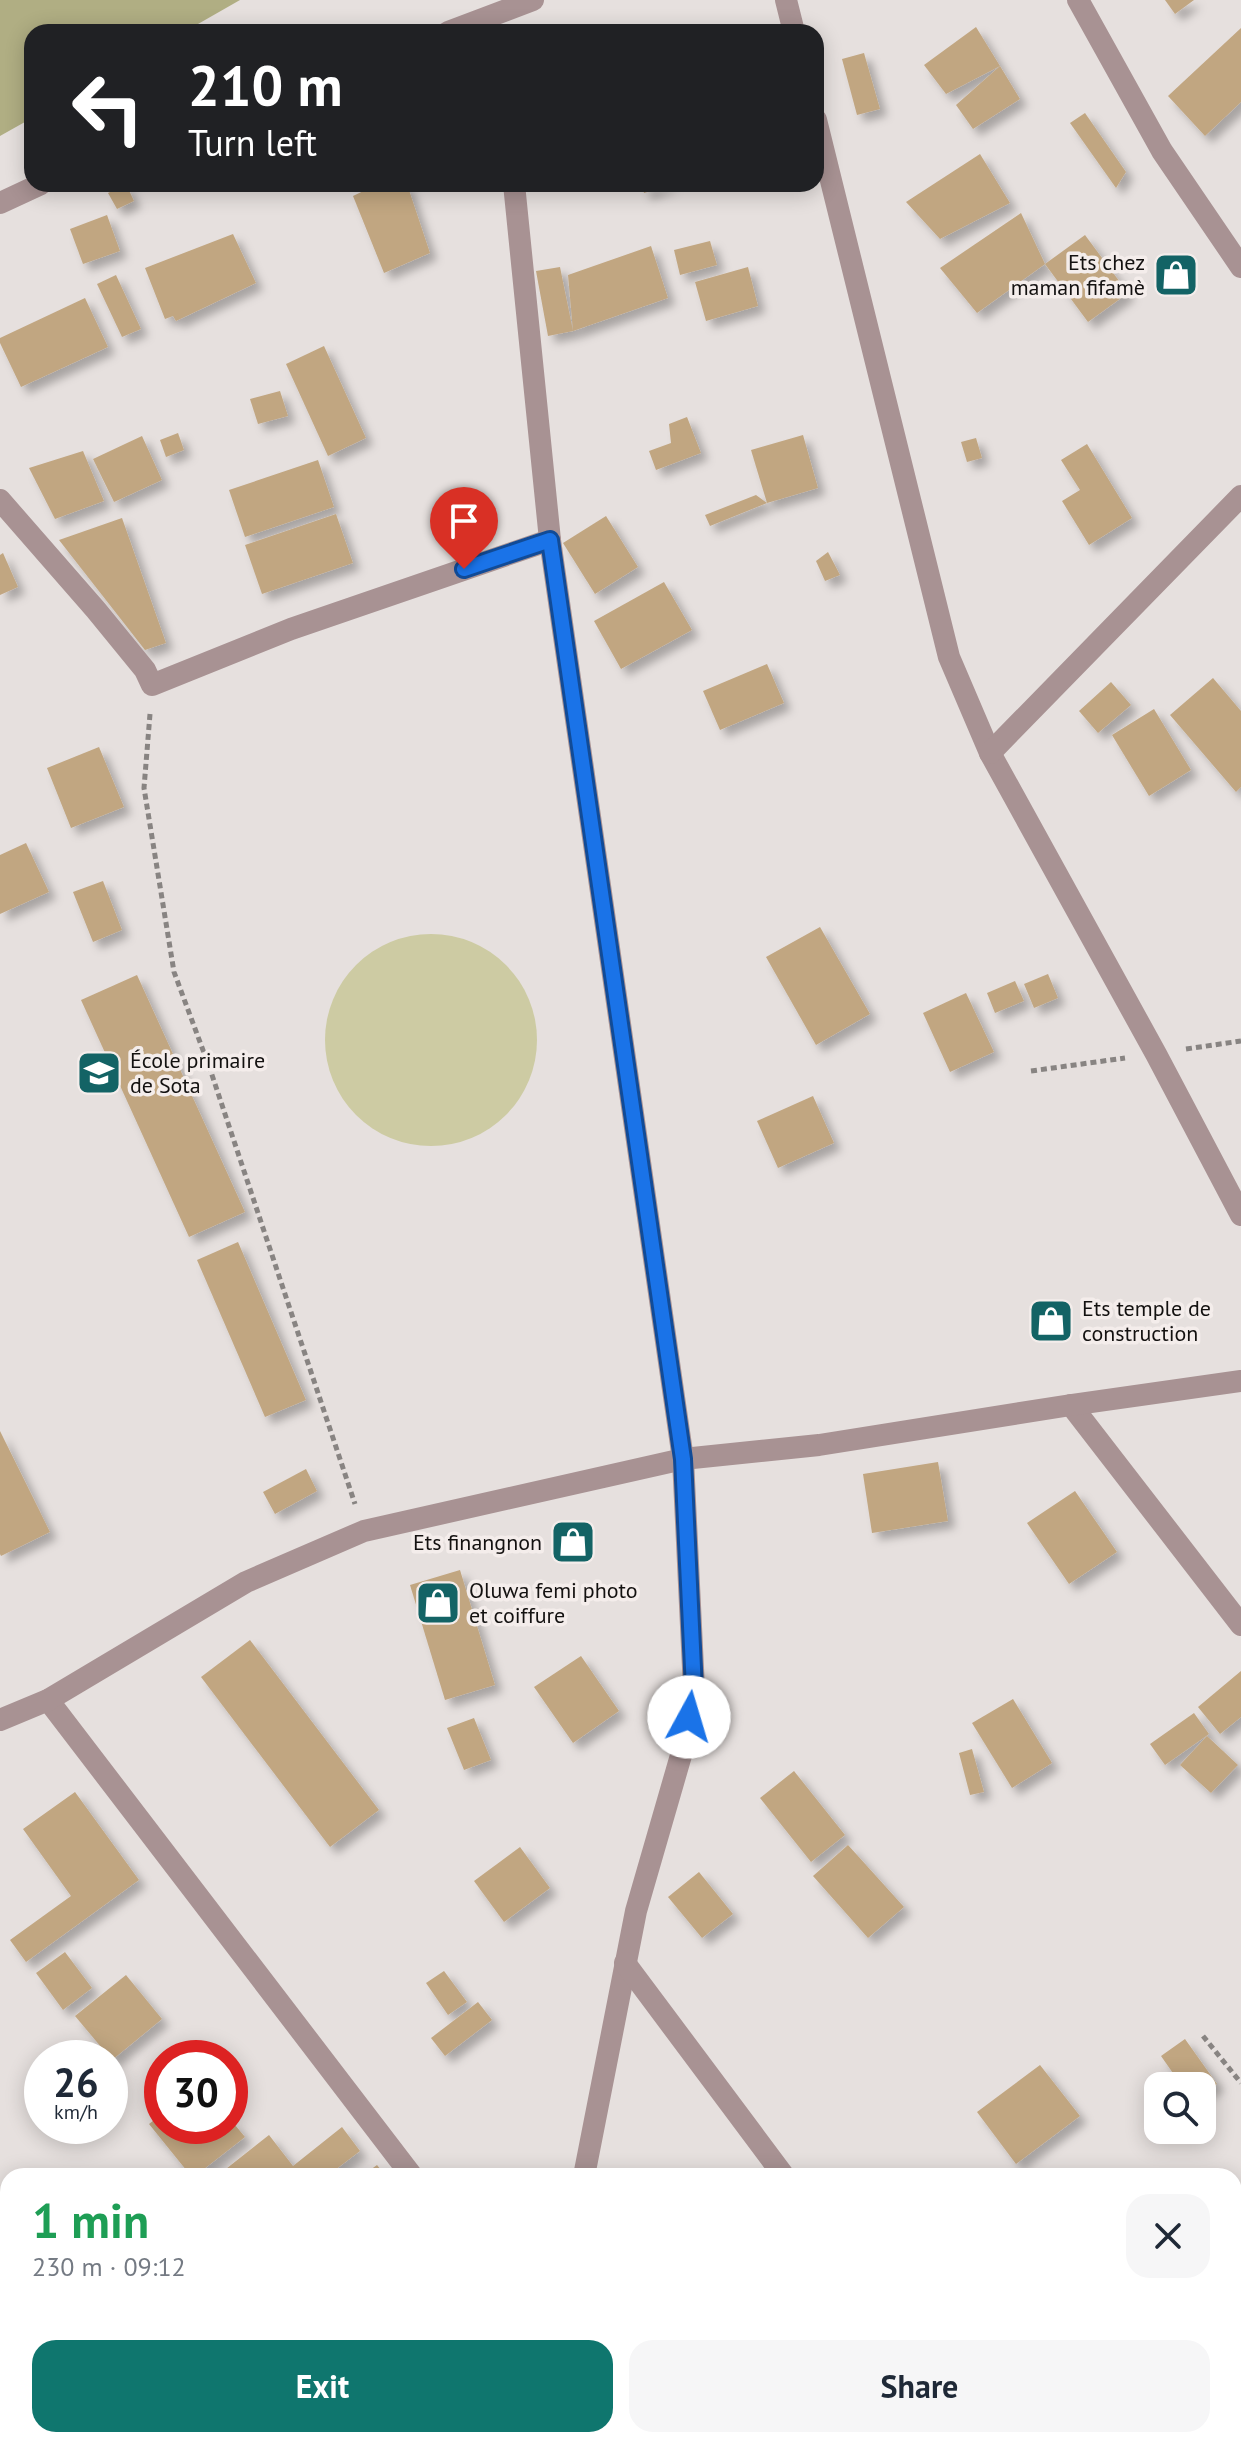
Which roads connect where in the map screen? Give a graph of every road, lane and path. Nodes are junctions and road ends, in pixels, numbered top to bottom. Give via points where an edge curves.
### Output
1 (533, 0) edge
2 (786, 0) edge
3 (1078, 0) edge
4 (497, 23) edge
5 (792, 24) edge
6 (824, 152) edge
7 (24, 192) edge
8 (515, 192) edge
9 (0, 203) edge
10 (1241, 267) edge
11 (1241, 496) edge
12 (0, 500) edge
13 (550, 540) junction
14 (152, 685) junction
15 (990, 753) junction
16 (1241, 1215) edge
17 (1241, 1381) edge
18 (1071, 1405) junction
19 (683, 1459) junction
20 (364, 1531) junction
21 (1241, 1625) edge
22 (48, 1700) junction
23 (0, 1720) edge
24 (625, 1963) junction
25 (1203, 2036) dead end
26 (1241, 2083) edge
27 (406, 2168) edge
28 (586, 2168) edge
29 (778, 2168) edge

1 - 4 street
2 - 5 street
3 - 10 street via 1162,151
6 - 15 street via 949,657
7 - 9 street
8 - 13 street
11 - 15 street
12 - 14 street via 106,622
13 - 14 street via 291,629
13 - 19 street
14 - 20 path via 144,788 174,972
15 - 16 street
17 - 18 street
18 - 19 street via 819,1445
18 - 21 street
19 - 20 street
19 - 24 street via 694,1689
20 - 22 street via 246,1582
22 - 23 street
22 - 27 street
24 - 28 street
24 - 29 street
25 - 26 path

